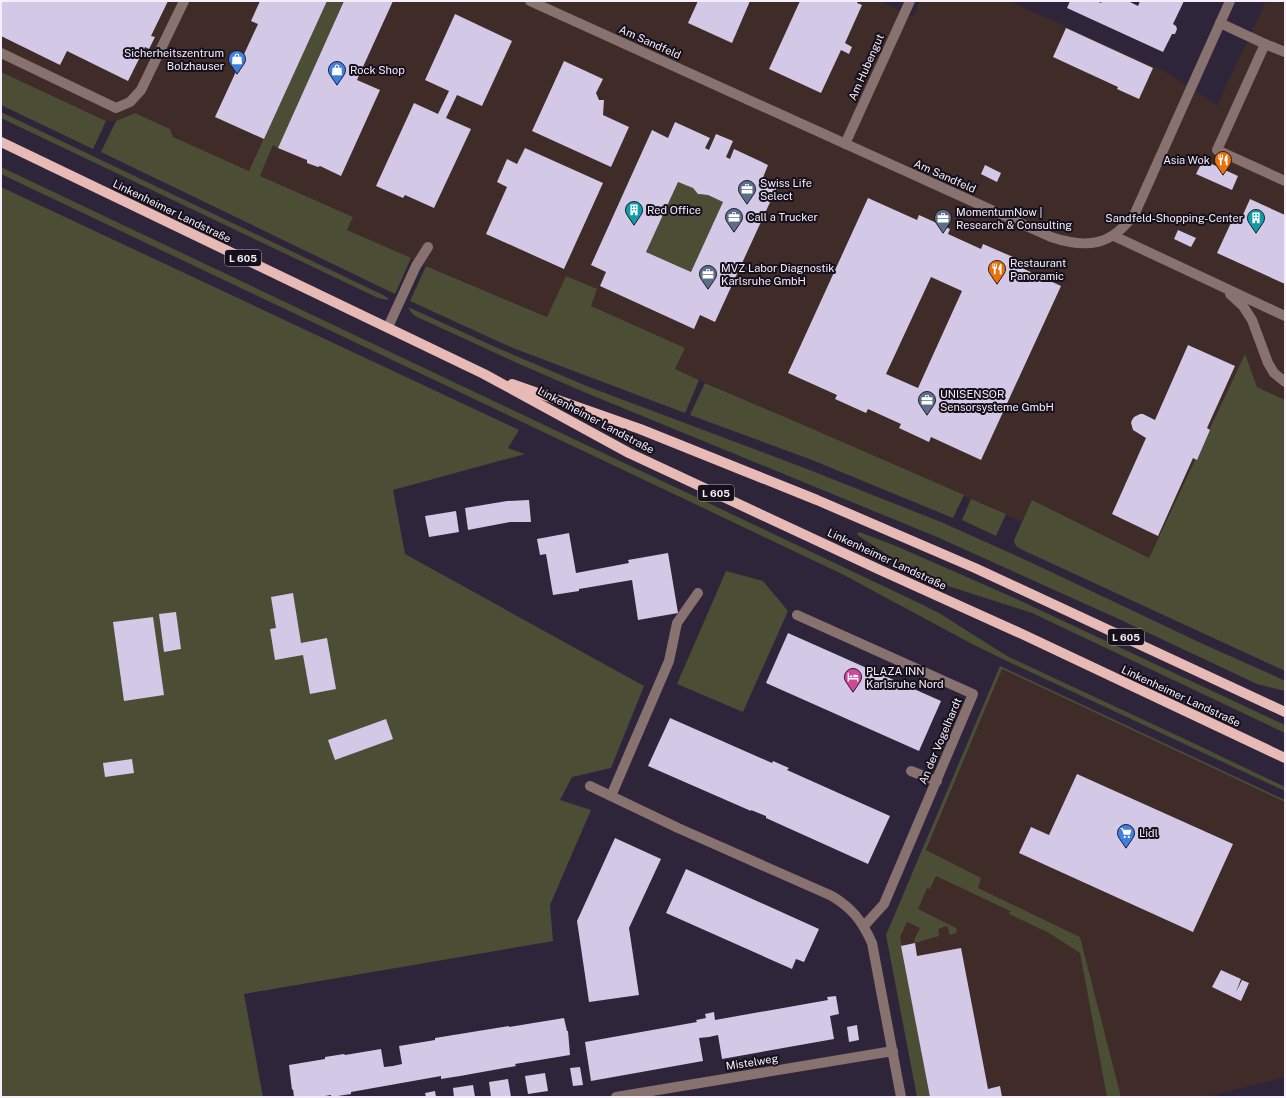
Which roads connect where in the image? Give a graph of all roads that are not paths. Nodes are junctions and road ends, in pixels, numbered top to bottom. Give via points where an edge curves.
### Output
1 (184, 1) edge
2 (530, 1) edge
3 (910, 1) edge
4 (1230, 1) edge
5 (1220, 23) junction
6 (1265, 44) junction
7 (1285, 52) edge
8 (1, 53) edge
9 (1, 142) edge
10 (845, 144) junction
11 (1285, 181) edge
12 (1114, 236) junction
13 (428, 247) dead end
14 (1223, 287) junction
15 (1285, 316) edge
16 (388, 327) junction
17 (484, 374) junction
18 (1285, 382) edge
19 (698, 592) dead end
20 (797, 615) dead end
21 (1285, 712) edge
22 (1285, 758) edge
23 (912, 770) dead end
24 (937, 781) junction
25 (590, 786) dead end
26 (611, 796) junction
27 (864, 926) junction
28 (893, 1051) junction
29 (616, 1097) edge
30 (901, 1097) edge

1 - 8 street via 141,90 130,102 116,108
2 - 10 street, Am Sandfeld
3 - 10 street, Am Hubengut
4 - 5 street, Am Sandfeld
5 - 6 street
5 - 12 street, Am Sandfeld via 1135,213
6 - 7 street
6 - 11 street via 1217,150
9 - 16 main road, Linkenheimer Landstraße / L 605
10 - 12 street, Am Sandfeld via 1051,237 1081,243 1101,241
12 - 14 street
13 - 16 street via 416,266
14 - 15 street
14 - 18 street via 1243,306 1252,320 1268,363 1274,373
16 - 17 main road, Linkenheimer Landstraße / L 605
17 - 21 main road, Linkenheimer Landstraße / L 605 via 640,429 817,500 975,568
17 - 22 main road, Linkenheimer Landstraße / L 605 via 629,453
19 - 26 street via 677,623 669,661
20 - 24 street, An der Vogelhardt via 973,694
23 - 24 street
24 - 27 street, An der Vogelhardt via 884,904
25 - 26 street
26 - 27 street via 832,896 856,914
27 - 28 street via 872,943
28 - 29 street, Mistelweg
28 - 30 street

